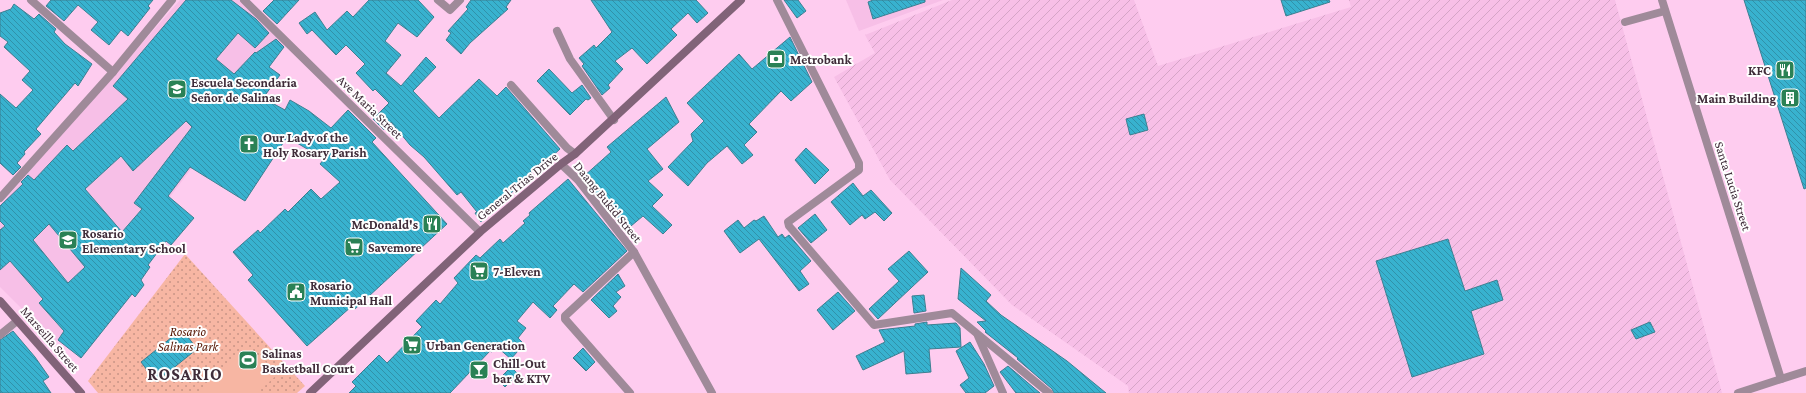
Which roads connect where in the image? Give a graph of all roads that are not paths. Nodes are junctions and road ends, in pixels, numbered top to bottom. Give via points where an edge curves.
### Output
1 (30, 0) edge
2 (172, 0) edge
3 (244, 0) edge
4 (438, 0) edge
5 (460, 0) edge
6 (741, 0) edge
7 (777, 0) edge
8 (1662, 0) edge
9 (1665, 10) junction
10 (1625, 22) dead end
11 (557, 31) dead end
12 (113, 72) junction
13 (511, 85) dead end
14 (614, 120) junction
15 (576, 154) junction
16 (561, 164) junction
17 (0, 198) edge
18 (480, 232) junction
19 (634, 252) junction
20 (0, 301) edge
21 (18, 321) junction
22 (977, 333) junction
23 (0, 336) edge
24 (1806, 371) edge
25 (1781, 379) junction
26 (81, 393) edge
27 (310, 393) edge
28 (630, 393) edge
29 (712, 393) edge
30 (1003, 393) edge
31 (1049, 393) edge
32 (1738, 393) edge

1 - 12 street
2 - 12 street
3 - 18 street, Ave Maria Street
4 - 5 street via 450,10
6 - 14 main road, General Trias Drive
7 - 22 street via 860,167 788,224 874,325 952,313
8 - 9 street, Santa Lucia Street
9 - 10 street
9 - 25 street, Santa Lucia Street
11 - 14 street via 570,60
12 - 17 street
13 - 15 street via 567,148
14 - 15 main road, General Trias Drive
15 - 16 main road, General Trias Drive
16 - 18 main road, General Trias Drive
16 - 19 street, Daang Bukid Street via 578,180
18 - 27 main road, General Trias Drive
19 - 28 street, Daang Bukid Street via 565,316
19 - 29 street
20 - 21 main road, Marseilla Street
21 - 23 street
21 - 26 main road, Marseilla Street
22 - 30 street
22 - 31 street
24 - 25 street
25 - 32 street

